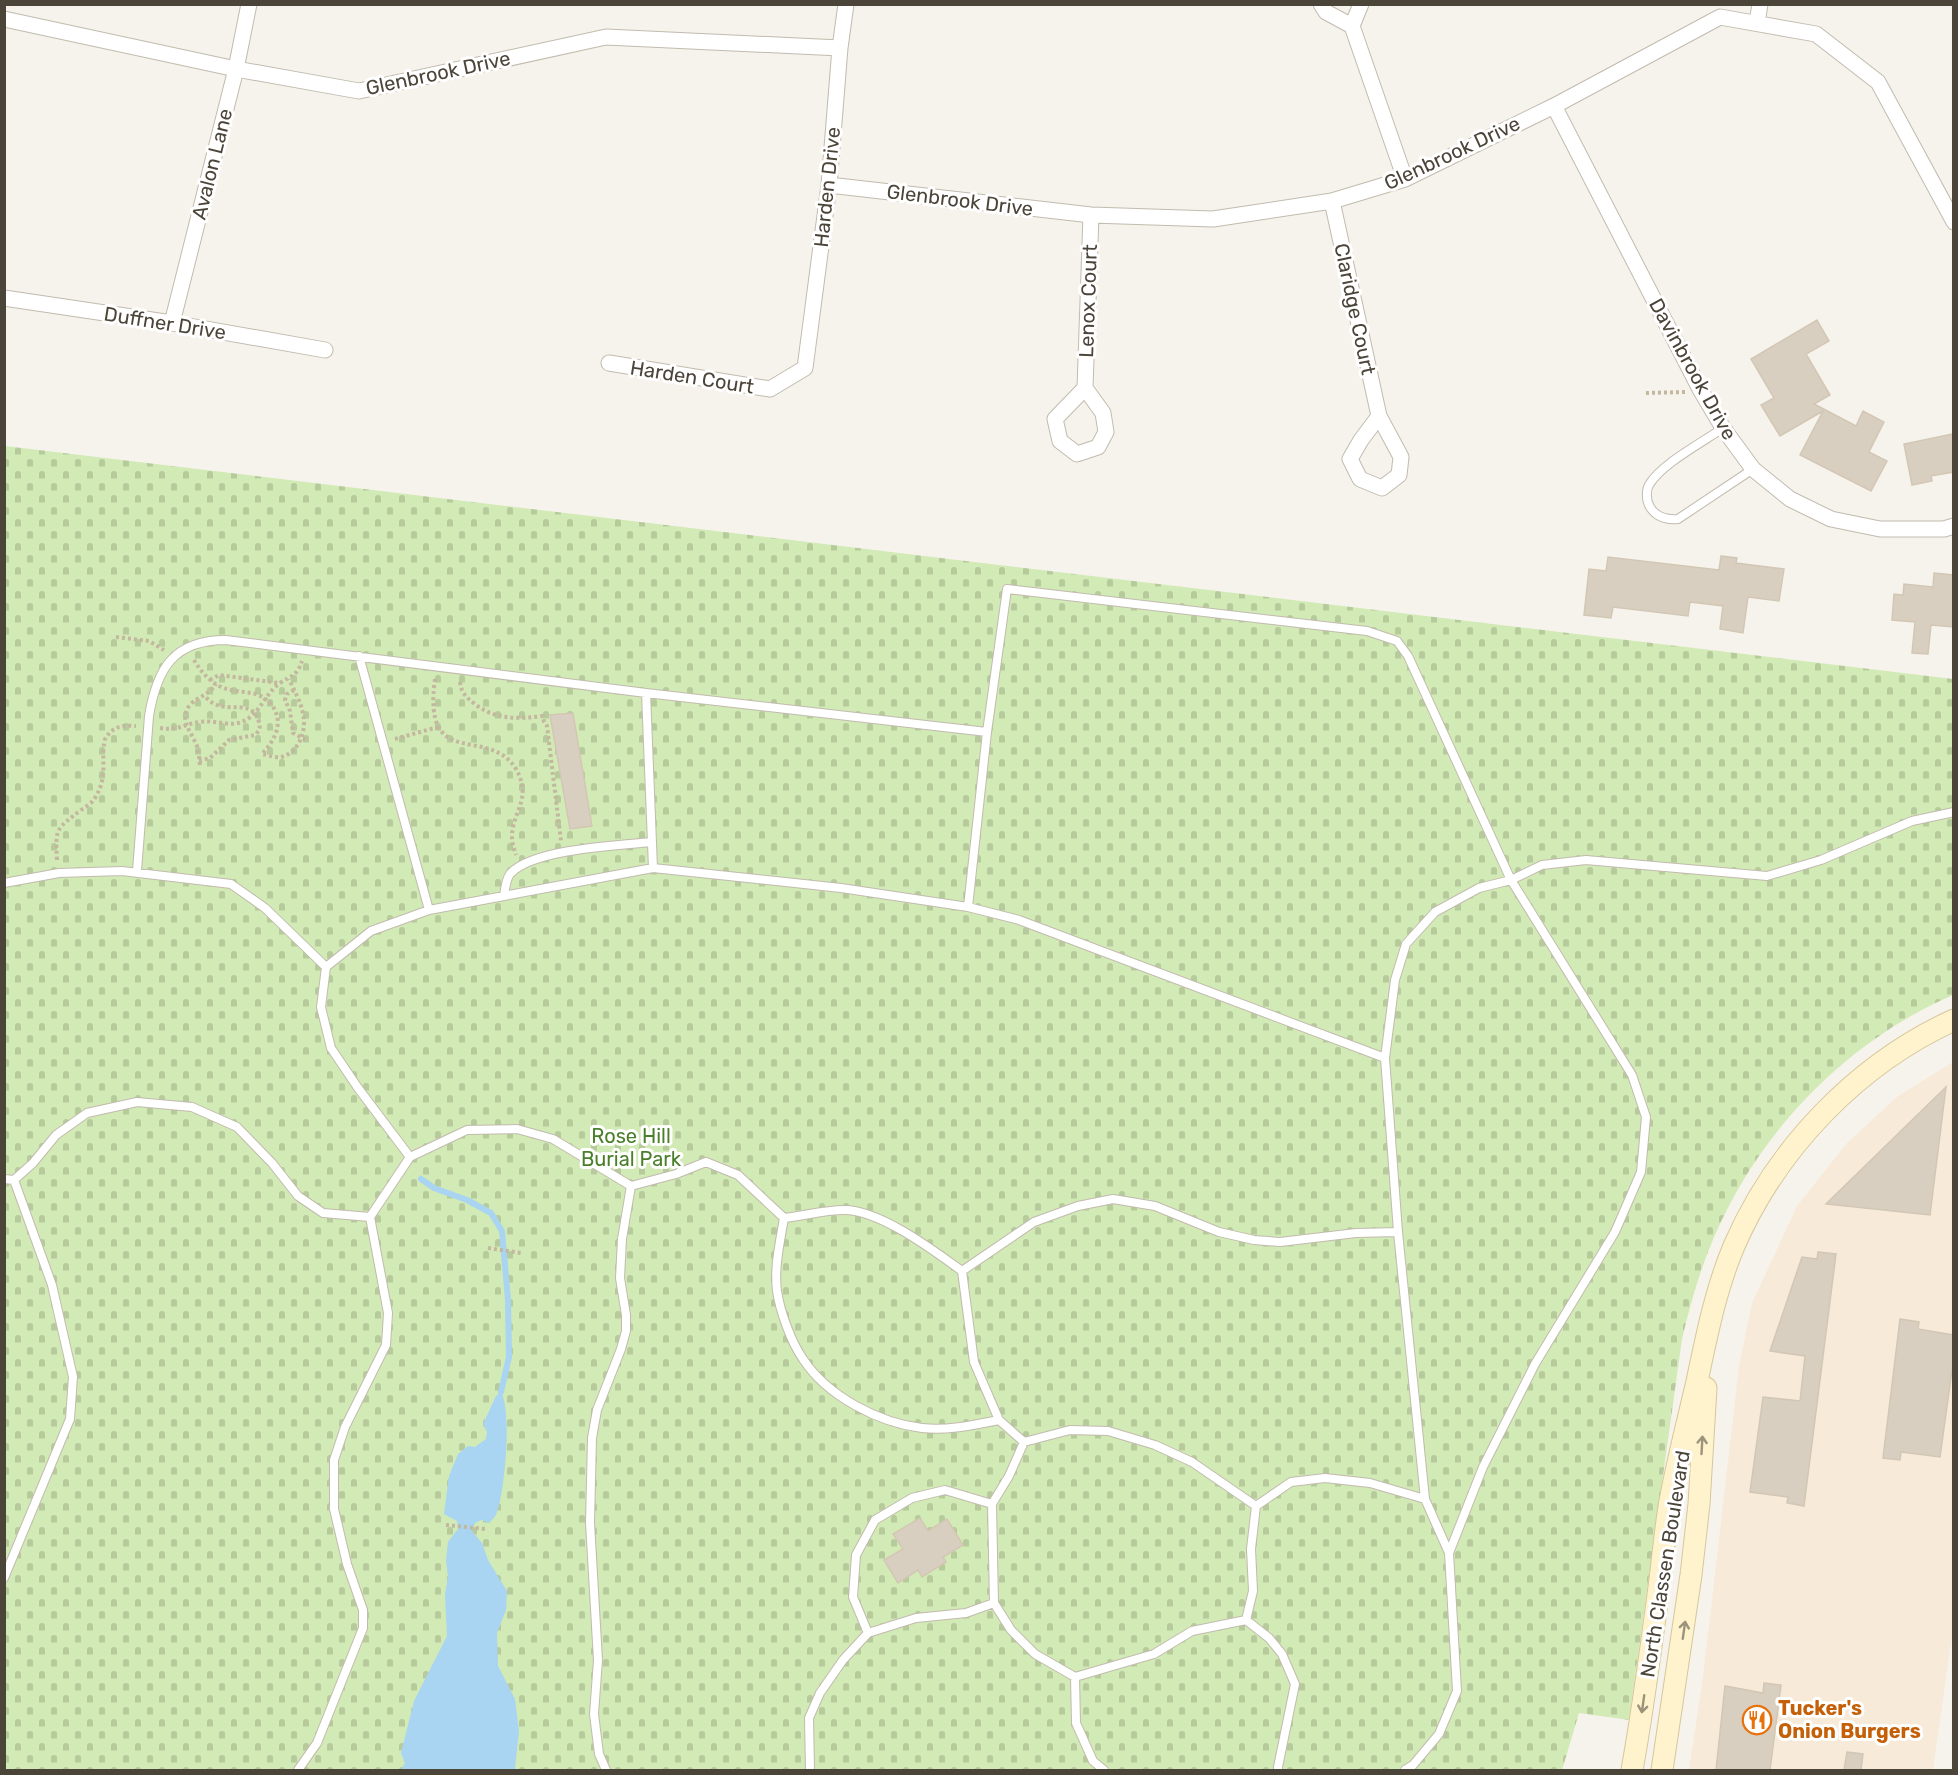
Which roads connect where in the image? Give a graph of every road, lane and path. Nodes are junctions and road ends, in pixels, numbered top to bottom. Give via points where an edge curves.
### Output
1 (249, 4) edge
2 (846, 4) edge
3 (1321, 4) edge
4 (1361, 4) edge
5 (1760, 4) edge
6 (4, 19) edge
7 (1757, 23) junction
8 (1352, 26) junction
9 (840, 48) junction
10 (236, 69) junction
11 (1554, 106) junction
12 (1405, 179) junction
13 (829, 185) junction
14 (1332, 201) junction
15 (1090, 215) junction
16 (1953, 222) edge
17 (4, 298) edge
18 (172, 323) junction
19 (325, 350) dead end
20 (609, 363) dead end
21 (805, 368) joint
22 (1085, 388) dead end
23 (1646, 393) dead end
24 (1665, 393) dead end
25 (1378, 416) dead end
26 (1723, 428) junction
27 (1753, 469) junction
28 (1953, 526) edge
29 (116, 637) dead end
30 (186, 648) junction
31 (304, 649) junction
32 (359, 656) junction
33 (173, 658) junction
34 (437, 667) junction
35 (461, 670) junction
36 (289, 679) junction
37 (210, 680) junction
38 (280, 683) junction
39 (216, 684) junction
40 (294, 690) junction
41 (646, 693) junction
42 (205, 696) junction
43 (266, 699) junction
44 (254, 713) junction
45 (136, 726) dead end
46 (186, 726) junction
47 (438, 727) junction
48 (159, 728) dead end
49 (987, 732) junction
50 (304, 739) junction
51 (383, 743) junction
52 (1953, 812) edge
53 (652, 842) junction
54 (562, 851) junction
55 (520, 866) junction
56 (653, 868) junction
57 (137, 871) junction
58 (58, 873) junction
59 (1511, 880) junction
60 (4, 884) edge
61 (504, 896) junction
62 (968, 907) junction
63 (429, 910) junction
64 (326, 967) junction
65 (1953, 1020) edge
66 (1385, 1058) junction
67 (410, 1157) junction
68 (4, 1179) edge
69 (14, 1180) junction
70 (632, 1186) junction
71 (370, 1217) junction
72 (784, 1218) junction
73 (1398, 1232) junction
74 (488, 1248) dead end
75 (521, 1253) dead end
76 (962, 1271) junction
77 (1710, 1324) junction
78 (999, 1420) junction
79 (1024, 1442) junction
80 (1425, 1499) junction
81 (992, 1504) junction
82 (1256, 1506) junction
83 (446, 1525) dead end
84 (485, 1529) dead end
85 (1449, 1553) junction
86 (4, 1578) edge
87 (994, 1603) junction
88 (1246, 1620) junction
89 (868, 1633) junction
90 (1075, 1677) junction
91 (298, 1770) edge
92 (606, 1770) edge
93 (810, 1770) edge
94 (1104, 1770) edge
95 (1278, 1770) edge
96 (1405, 1770) edge
97 (1632, 1770) edge
98 (1662, 1770) edge

1 - 10 street, Avalon Lane
2 - 9 street, Harden Drive
3 - 8 street via 1326,12
4 - 8 street
5 - 7 street
6 - 10 street, Glenbrook Drive
7 - 11 street, Glenbrook Drive via 1720,17
7 - 16 street, Glenbrook Drive via 1816,33 1878,82
8 - 12 street
9 - 10 street, Glenbrook Drive via 606,37 359,91
9 - 13 street, Harden Drive
10 - 18 street, Avalon Lane
11 - 12 street, Glenbrook Drive
11 - 26 street, Davinbrook Drive
12 - 14 street, Glenbrook Drive
13 - 15 street, Glenbrook Drive
13 - 21 street, Harden Drive
14 - 15 street, Glenbrook Drive via 1213,219
14 - 25 street, Claridge Court
15 - 22 street, Lenox Court
17 - 18 street, Duffner Drive
18 - 19 street, Duffner Drive
20 - 21 street, Harden Court via 770,389
23 - 24 path
26 - 27 street, Davinbrook Drive
26 - 27 lane via 1658,472 1647,487 1648,504 1656,515 1678,519
27 - 28 street, Davinbrook Drive via 1790,499 1832,519 1880,529
29 - 33 path via 156,644
30 - 31 lane via 226,640
30 - 33 lane
30 - 37 path
31 - 32 lane
31 - 36 path via 297,672
32 - 34 lane
32 - 51 lane
33 - 57 lane via 158,677 149,716
34 - 35 lane
34 - 47 path via 434,701
35 - 41 lane
35 - 54 path via 462,692 484,711 511,719 543,716
36 - 38 path
36 - 40 path
37 - 38 path via 219,675
37 - 39 path
38 - 43 path
39 - 42 path
39 - 43 path
40 - 50 path via 303,714
40 - 50 path via 285,700 293,733
41 - 49 lane
41 - 53 lane
42 - 44 path via 216,705 245,707
42 - 46 path via 188,708
43 - 44 path
43 - 50 path via 276,713 278,729 262,754 280,757
44 - 46 path via 237,724 202,721
44 - 46 path via 260,728 255,735 229,740 200,763 197,746
45 - 58 path via 115,728 105,738 104,776 95,798 56,834
46 - 48 path
47 - 51 path
47 - 55 path via 459,743 501,754 517,772 523,798 512,836
49 - 59 lane via 1007,589 1367,631 1397,641 1408,656
49 - 62 lane
51 - 63 lane
52 - 59 lane via 1912,820 1821,860 1767,876 1587,860 1542,865
53 - 54 lane
53 - 56 lane
54 - 55 lane
55 - 61 lane via 509,875
56 - 61 lane
56 - 62 lane via 841,888
57 - 58 lane
57 - 64 lane via 231,884 265,908
58 - 60 lane
59 - 66 lane via 1479,888 1435,912 1406,944 1395,980
59 - 85 lane via 1632,1075 1646,1117 1641,1172 1615,1232 1535,1364 1493,1446
61 - 63 lane
62 - 66 lane via 1019,920
63 - 64 lane via 371,931
64 - 67 lane via 321,1007 331,1048
65 - 77 main road, North Classen Boulevard via 1887,1058 1843,1094 1779,1166 1734,1247
66 - 73 lane
67 - 70 lane via 467,1130 517,1128 553,1139
67 - 71 lane
68 - 69 lane
69 - 71 lane via 56,1135 87,1113 137,1102 192,1107 237,1127 298,1196 323,1213
69 - 86 lane via 52,1284 73,1377 70,1419
70 - 72 lane via 706,1162 738,1175
70 - 92 lane via 622,1239 620,1278 626,1331 597,1410 592,1438 590,1523 598,1660 594,1714 599,1754
71 - 91 lane via 388,1313 386,1345 345,1427 334,1460 334,1509 363,1610 363,1628 317,1743
72 - 76 lane via 845,1210 870,1215 919,1240
72 - 78 lane via 777,1291 786,1323 803,1359 830,1389 885,1420 922,1428 951,1429
73 - 76 lane via 1280,1242 1254,1240 1219,1232 1155,1206 1113,1199 1078,1206 1034,1222
73 - 80 lane
74 - 75 path
76 - 78 lane via 974,1362
77 -> 97 main road, North Classen Boulevard via 1670,1501
98 -> 77 main road, North Classen Boulevard via 1699,1504
78 - 79 lane
79 - 81 lane
79 - 82 lane via 1070,1430 1108,1431 1155,1445 1192,1462
80 - 82 lane via 1370,1483 1325,1478 1291,1482
80 - 85 lane
81 - 87 lane
81 - 89 lane via 945,1490 912,1498 876,1520 856,1555 853,1597
82 - 88 lane via 1251,1549 1253,1591
83 - 84 path
85 - 96 lane via 1457,1691 1438,1734
87 - 89 lane via 966,1613 916,1618
87 - 90 lane via 1011,1630 1035,1654
88 - 90 lane via 1192,1631 1155,1654
88 - 95 lane via 1282,1654 1295,1684
89 - 93 lane via 820,1693 809,1718
90 - 94 lane via 1076,1723 1093,1761

